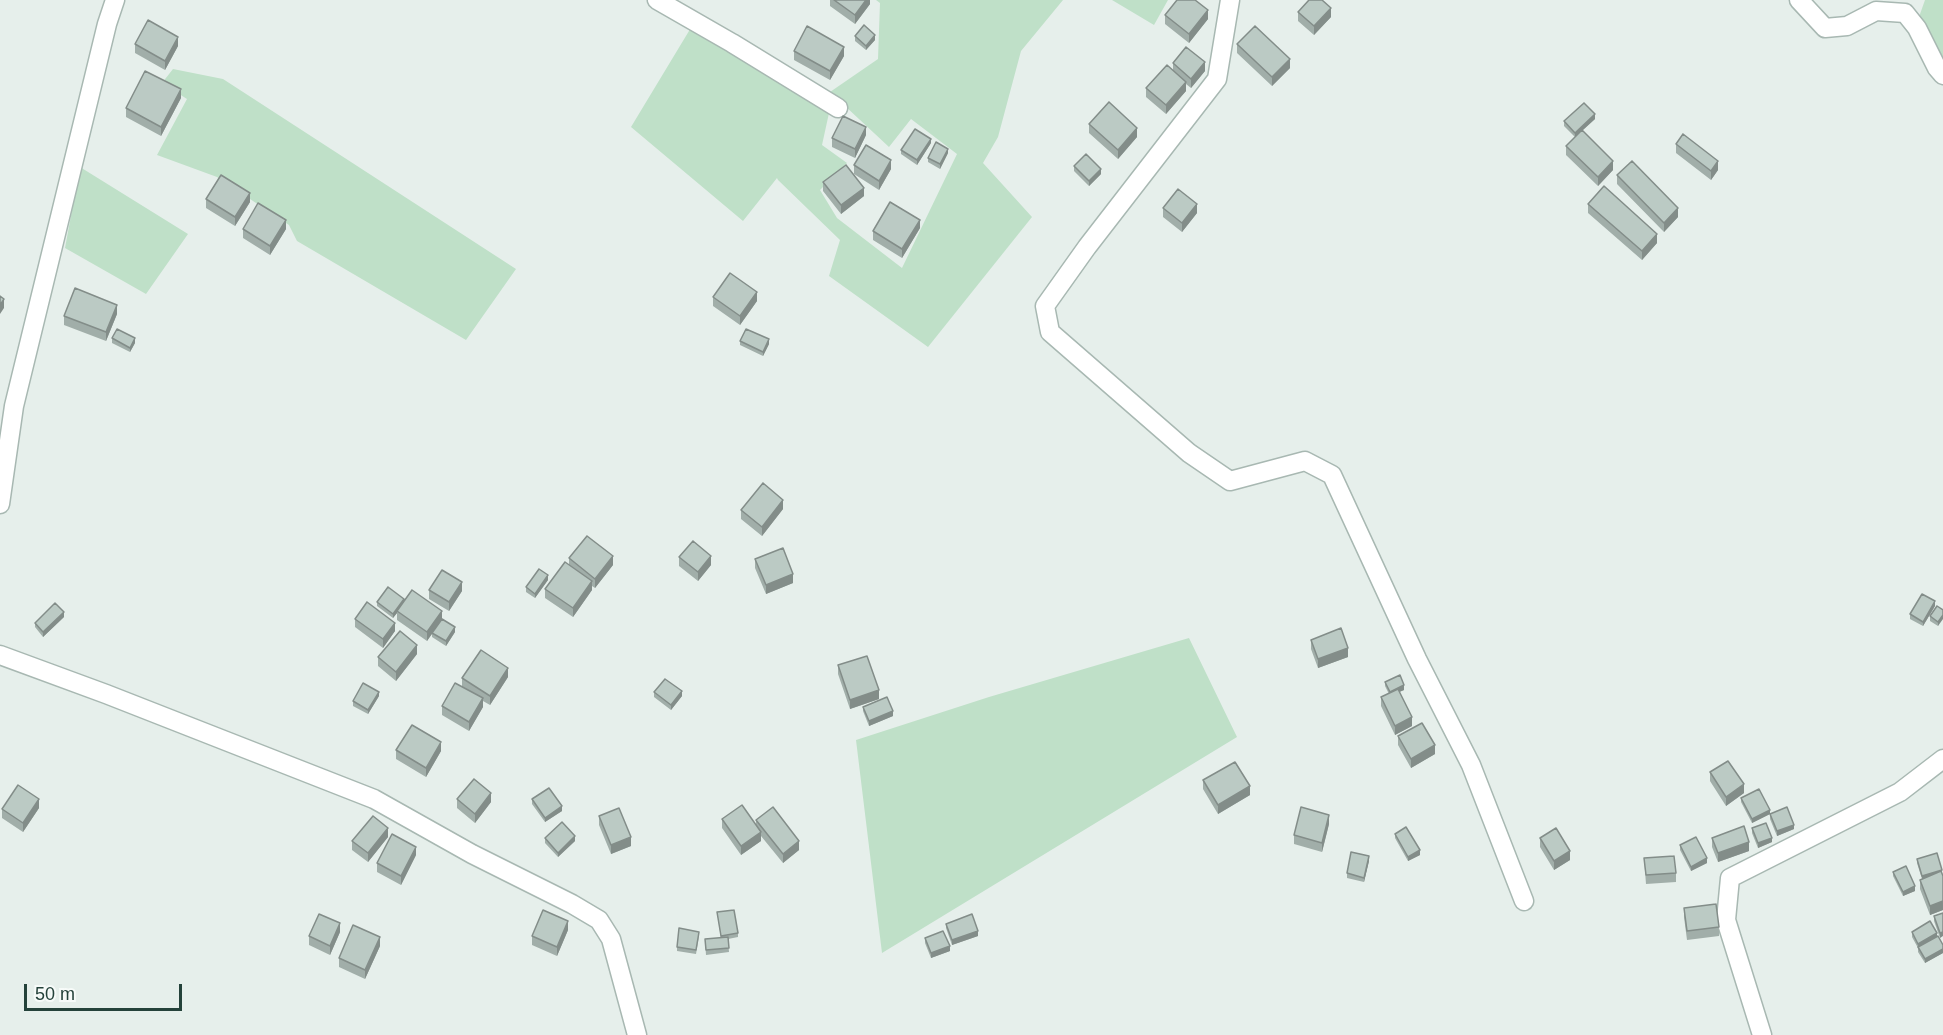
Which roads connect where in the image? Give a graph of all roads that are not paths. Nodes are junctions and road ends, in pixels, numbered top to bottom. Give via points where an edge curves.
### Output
1 (115, 0) edge
2 (657, 0) edge
3 (1230, 0) edge
4 (1799, 0) edge
5 (1943, 75) edge
6 (838, 108) dead end
7 (0, 504) edge
8 (0, 655) edge
9 (1943, 759) edge
10 (1524, 901) dead end
11 (637, 1035) edge
12 (1762, 1035) edge

1 - 7 street via 14,406
2 - 6 street
3 - 10 street via 1217,79 1045,306 1050,332 1189,453 1230,481 1305,460 1332,475 1471,765
4 - 5 street via 1825,28 1846,26 1876,11 1905,13
8 - 11 street via 374,799 599,920 611,939
9 - 12 street via 1900,792 1730,878 1725,920

